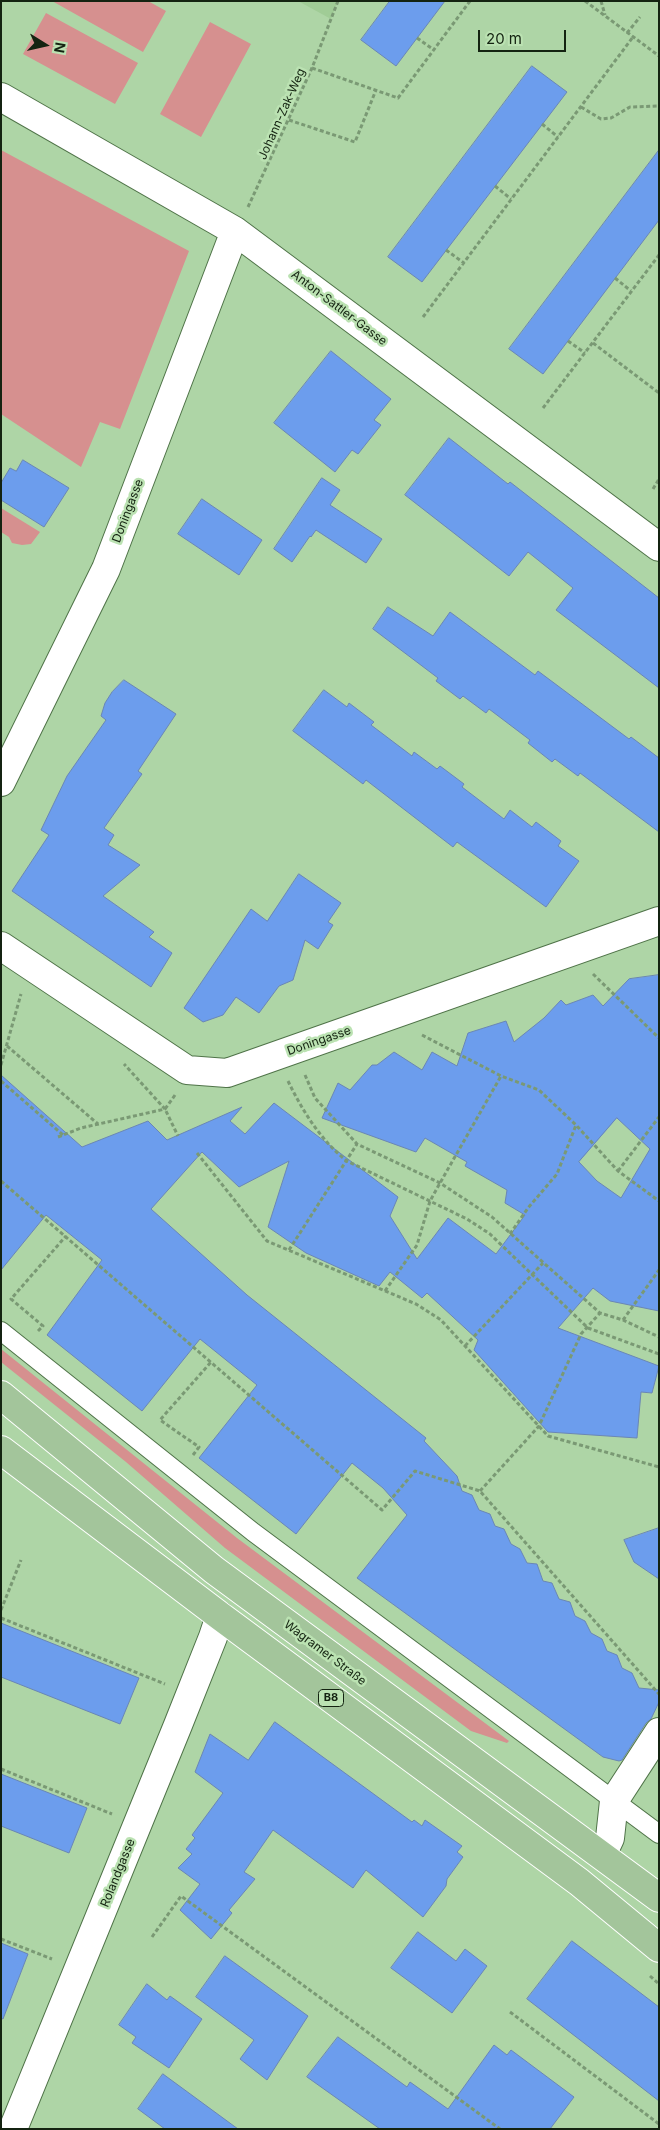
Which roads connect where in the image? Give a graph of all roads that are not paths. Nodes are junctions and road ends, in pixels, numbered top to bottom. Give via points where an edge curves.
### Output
1 (1, 97) edge
2 (235, 231) junction
3 (659, 547) edge
4 (1, 782) edge
5 (659, 920) edge
6 (1, 946) edge
7 (1, 1331) edge
8 (1, 1395) edge
9 (1, 1450) edge
10 (220, 1616) junction
11 (659, 1732) edge
12 (614, 1801) junction
13 (659, 1834) edge
14 (602, 1855) junction
15 (659, 1898) edge
16 (659, 1948) edge
17 (13, 2129) edge

1 - 2 street, Anton-Sattler-Gasse
2 - 3 street, Anton-Sattler-Gasse
2 - 4 street, Doningasse via 106,568
5 - 6 street, Doningasse via 227,1073 188,1070
7 - 12 lane via 253,1532
8 - 14 main road, Wagramer Straße / B8 via 214,1570
9 - 10 main road, B8
10 - 16 main road, B8 via 579,1882
10 - 17 street, Rolandgasse
11 - 12 street
12 - 13 lane
12 - 14 street via 610,1838
14 - 15 main road, Wagramer Straße / B8

